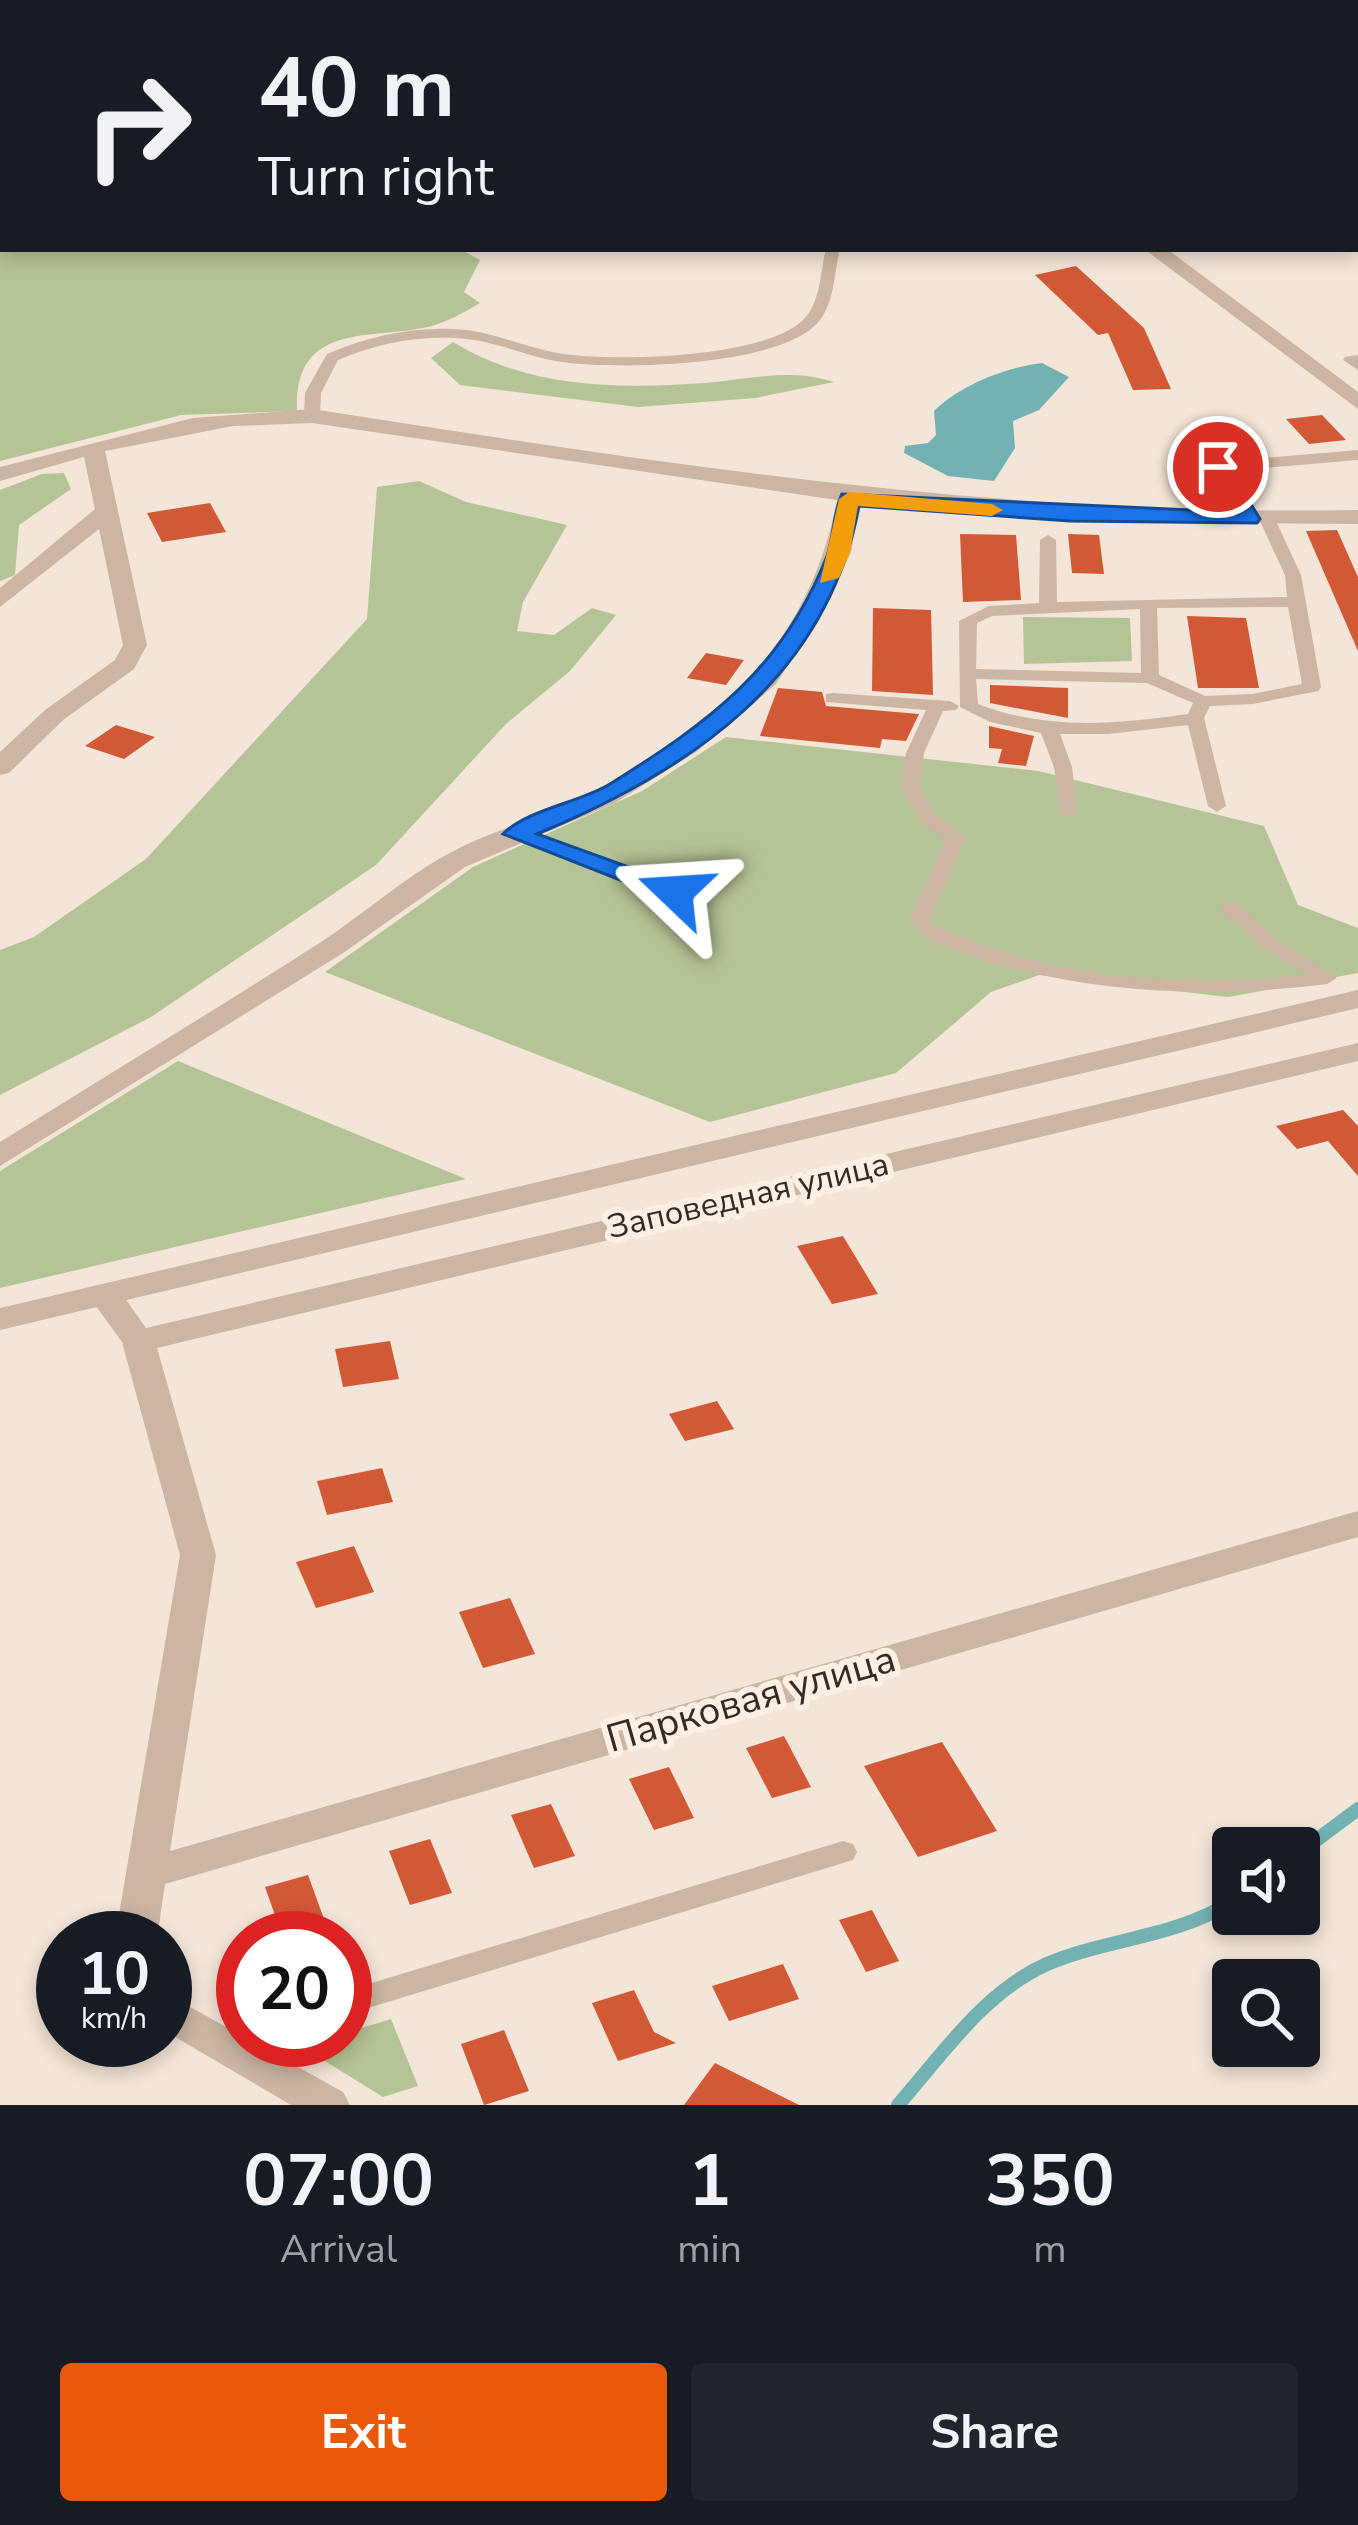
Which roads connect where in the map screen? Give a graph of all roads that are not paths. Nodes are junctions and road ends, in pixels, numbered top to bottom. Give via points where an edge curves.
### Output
1 (832, 252) edge
2 (1158, 252) edge
3 (1358, 402) edge
4 (312, 416) junction
5 (93, 447) junction
6 (1358, 455) edge
7 (0, 474) edge
8 (849, 499) junction
9 (106, 511) junction
10 (1358, 518) edge
11 (1258, 519) junction
12 (1048, 540) dead end
13 (0, 600) edge
14 (1297, 602) junction
15 (1148, 603) junction
16 (1048, 606) junction
17 (967, 674) junction
18 (1150, 678) junction
19 (832, 698) dead end
20 (937, 705) junction
21 (968, 707) junction
22 (1199, 709) junction
23 (1049, 731) junction
24 (0, 766) edge
25 (1216, 806) dead end
26 (1068, 811) dead end
27 (515, 834) junction
28 (675, 892) dead end
29 (1230, 908) dead end
30 (1358, 999) edge
31 (1358, 1052) edge
32 (0, 1156) edge
33 (106, 1295) junction
34 (0, 1318) edge
35 (137, 1342) junction
36 (1358, 1523) edge
37 (843, 1852) dead end
38 (145, 1874) junction
39 (140, 1911) edge
40 (372, 1995) edge
41 (273, 2067) edge
42 (328, 2105) edge

1 - 4 lane via 812,322 788,338 602,361 465,334 378,340 332,357
2 - 3 street
4 - 5 street via 197,424
4 - 8 street
5 - 7 street
5 - 9 street
6 - 11 lane via 1218,467
8 - 11 street
8 - 27 street via 819,597 763,684 606,797
9 - 13 street
9 - 24 street via 135,645 125,664
10 - 11 street
11 - 14 lane via 1293,575
12 - 16 lane
14 - 15 lane
14 - 22 lane via 1312,687
15 - 16 lane
15 - 18 lane
16 - 17 lane via 988,610 968,621
17 - 18 lane
17 - 21 lane
18 - 22 lane
19 - 20 lane
20 - 21 lane
20 - 29 lane via 910,788 931,821 956,838 920,919 924,928 1013,964 1114,979 1226,990 1327,978
21 - 23 lane
22 - 23 lane
22 - 25 lane
23 - 26 lane
27 - 28 lane
27 - 32 street via 415,886 333,947
30 - 33 street
31 - 35 street, Заповедная улица
33 - 34 street
33 - 35 street
35 - 38 street via 198,1555
36 - 38 street, Парковая улица
37 - 40 lane
38 - 39 street
41 - 42 street

